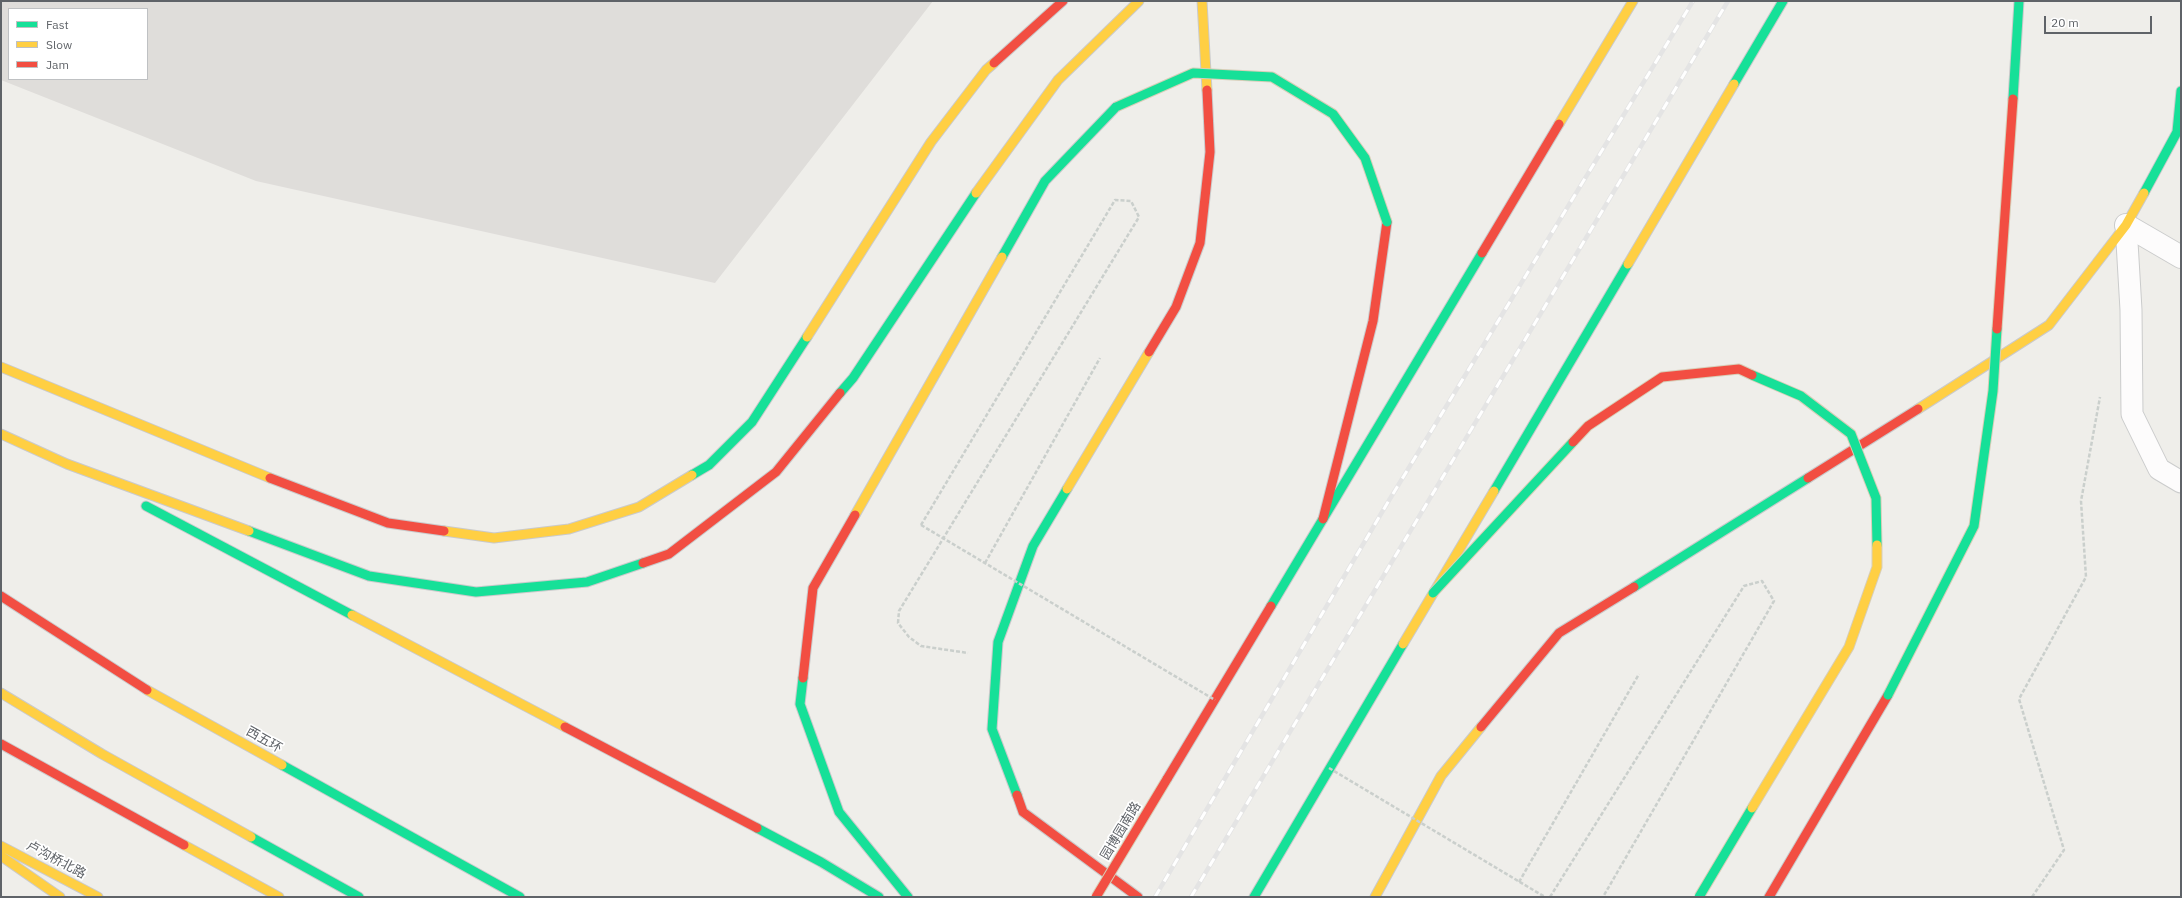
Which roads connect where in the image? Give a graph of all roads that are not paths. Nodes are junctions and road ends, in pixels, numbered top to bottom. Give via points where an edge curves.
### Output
1 (1063, 1) edge
2 (1139, 1) edge
3 (1202, 1) edge
4 (1633, 1) edge
5 (1783, 1) edge
6 (2019, 1) edge
7 (2181, 91) edge
8 (2126, 225) junction
9 (2181, 257) edge
10 (1, 367) edge
11 (1, 434) edge
12 (68, 464) junction
13 (2181, 482) edge
14 (1323, 519) junction
15 (1433, 593) junction
16 (1, 596) edge
17 (1, 693) edge
18 (1, 744) edge
19 (1, 846) edge
20 (1, 856) edge
21 (60, 897) edge
22 (98, 897) edge
23 (279, 897) edge
24 (358, 897) edge
25 (520, 897) edge
26 (879, 897) edge
27 (908, 897) edge
28 (1096, 897) edge
29 (1138, 897) edge
30 (1254, 897) edge
31 (1375, 897) edge
32 (1700, 897) edge
33 (1769, 897) edge

1 - 10 main road via 986,70 931,142 752,422 709,465 639,507 569,530 494,538 388,523 256,474
2 - 12 main road via 1058,80 961,214 853,378 776,472 669,554 587,582 476,592 370,576
3 - 29 main road via 1210,152 1200,243 1176,307 1033,546 998,642 997,653 992,729 1023,812
4 - 14 main road, 园博园南路
5 - 15 main road, bridge
6 - 33 main road, bridge via 1994,391 1974,526 1888,695
7 - 8 main road via 2177,132
8 - 9 street
8 - 13 lane via 2131,310 2132,414 2159,469
8 - 31 main road via 2049,325 1750,516 1560,633 1441,776
11 - 12 main road
12 - 26 main road via 821,862
14 - 27 main road, bridge via 1373,321 1388,222 1365,158 1333,114 1272,77 1193,73 1116,107 1045,181 813,588 800,704 839,812
14 - 28 main road, 园博园南路, bridge
15 - 30 main road
15 - 32 main road, bridge via 1588,426 1662,377 1739,369 1801,396 1851,434 1876,498 1877,567 1849,647
16 - 25 main road, 西五环 via 142,687
17 - 24 main road via 102,754
18 - 23 main road
19 - 22 main road, 卢沟桥北路
20 - 21 main road

